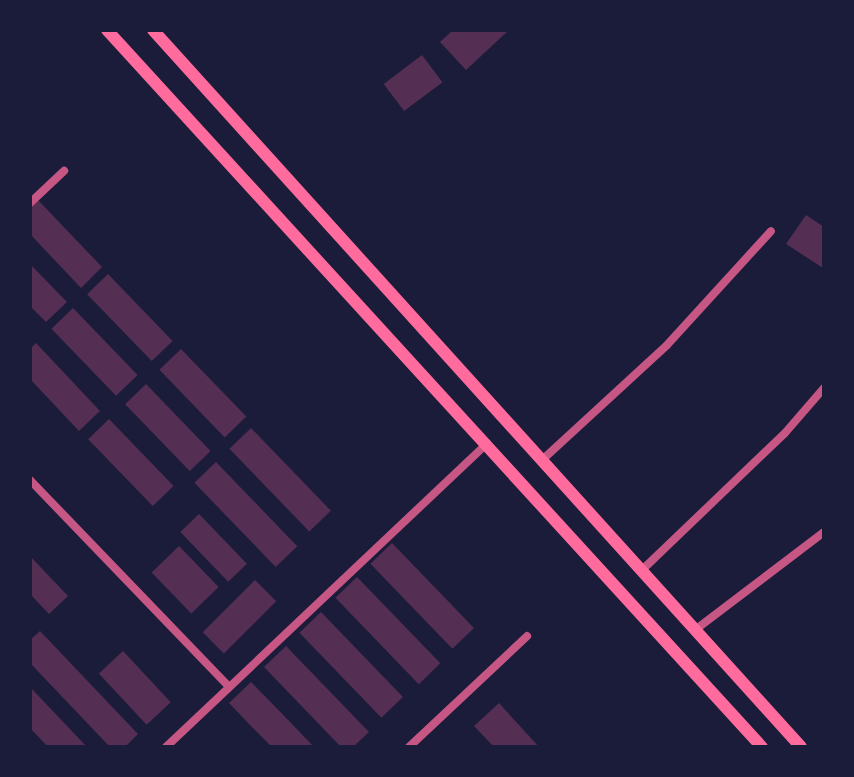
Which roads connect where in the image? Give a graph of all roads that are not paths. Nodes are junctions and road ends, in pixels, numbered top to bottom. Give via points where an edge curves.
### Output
1 (107, 30) edge
2 (153, 30) edge
3 (64, 171) dead end
4 (30, 203) edge
5 (771, 231) dead end
6 (824, 388) edge
7 (488, 443) junction
8 (541, 461) junction
9 (30, 480) edge
10 (824, 532) edge
11 (641, 571) junction
12 (695, 630) junction
13 (527, 636) dead end
14 (229, 687) junction
15 (166, 747) edge
16 (409, 747) edge
17 (762, 747) edge
18 (801, 747) edge

1 - 7 highway
2 - 8 highway
3 - 4 street
5 - 8 street via 667,345
6 - 11 street via 785,433
7 - 14 street
7 - 17 highway
8 - 11 highway
9 - 14 street
10 - 12 street
11 - 12 highway
12 - 18 highway
13 - 16 street
14 - 15 street

